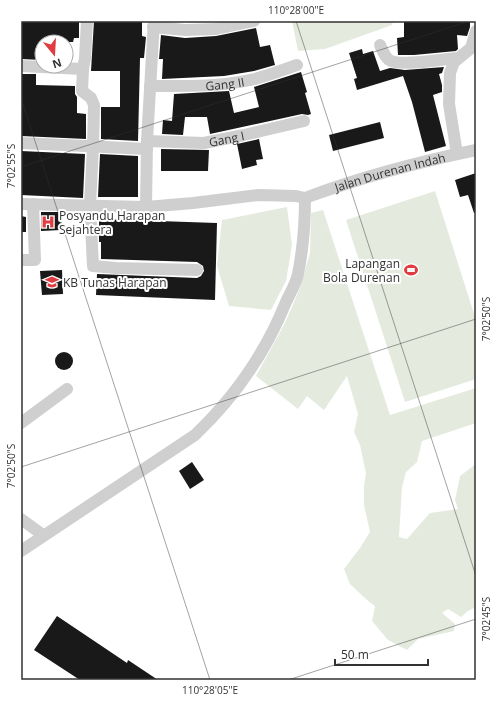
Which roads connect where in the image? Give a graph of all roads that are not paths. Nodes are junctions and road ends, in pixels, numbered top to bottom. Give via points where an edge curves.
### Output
1 (87, 21) edge
2 (254, 21) edge
3 (154, 24) edge
4 (476, 31) edge
5 (380, 45) dead end
6 (458, 58) junction
7 (297, 65) dead end
8 (21, 66) edge
9 (83, 69) junction
10 (150, 86) junction
11 (304, 121) dead end
12 (21, 143) edge
13 (147, 145) junction
14 (94, 146) junction
15 (476, 150) edge
16 (457, 154) junction
17 (305, 198) junction
18 (21, 204) edge
19 (33, 204) junction
20 (90, 205) junction
21 (146, 207) junction
22 (21, 260) edge
23 (197, 270) dead end
24 (67, 389) dead end
25 (21, 423) edge
26 (21, 519) edge
27 (43, 535) junction
28 (21, 551) edge

1 - 9 street
2 - 3 street via 216,29 185,30
3 - 10 street
4 - 6 street via 471,48
5 - 6 street via 385,56 391,61
6 - 16 street via 450,73 448,90
7 - 10 street, Gang II via 251,80 197,86
8 - 9 street
9 - 14 street via 82,91 91,98 94,105
10 - 13 street
11 - 13 street, Gang I via 204,143
12 - 14 street, Gang I
13 - 14 street, Gang I
13 - 21 street
14 - 20 street
15 - 16 street, Jalan Durenan Indah
16 - 17 street, Jalan Durenan Indah via 338,186
17 - 21 street via 258,195
17 - 27 street via 305,226 298,275 270,338 236,392 195,435
18 - 19 street
19 - 20 street
19 - 22 street via 35,260
20 - 21 street
20 - 23 street via 93,266
24 - 25 street
26 - 27 street
27 - 28 street

